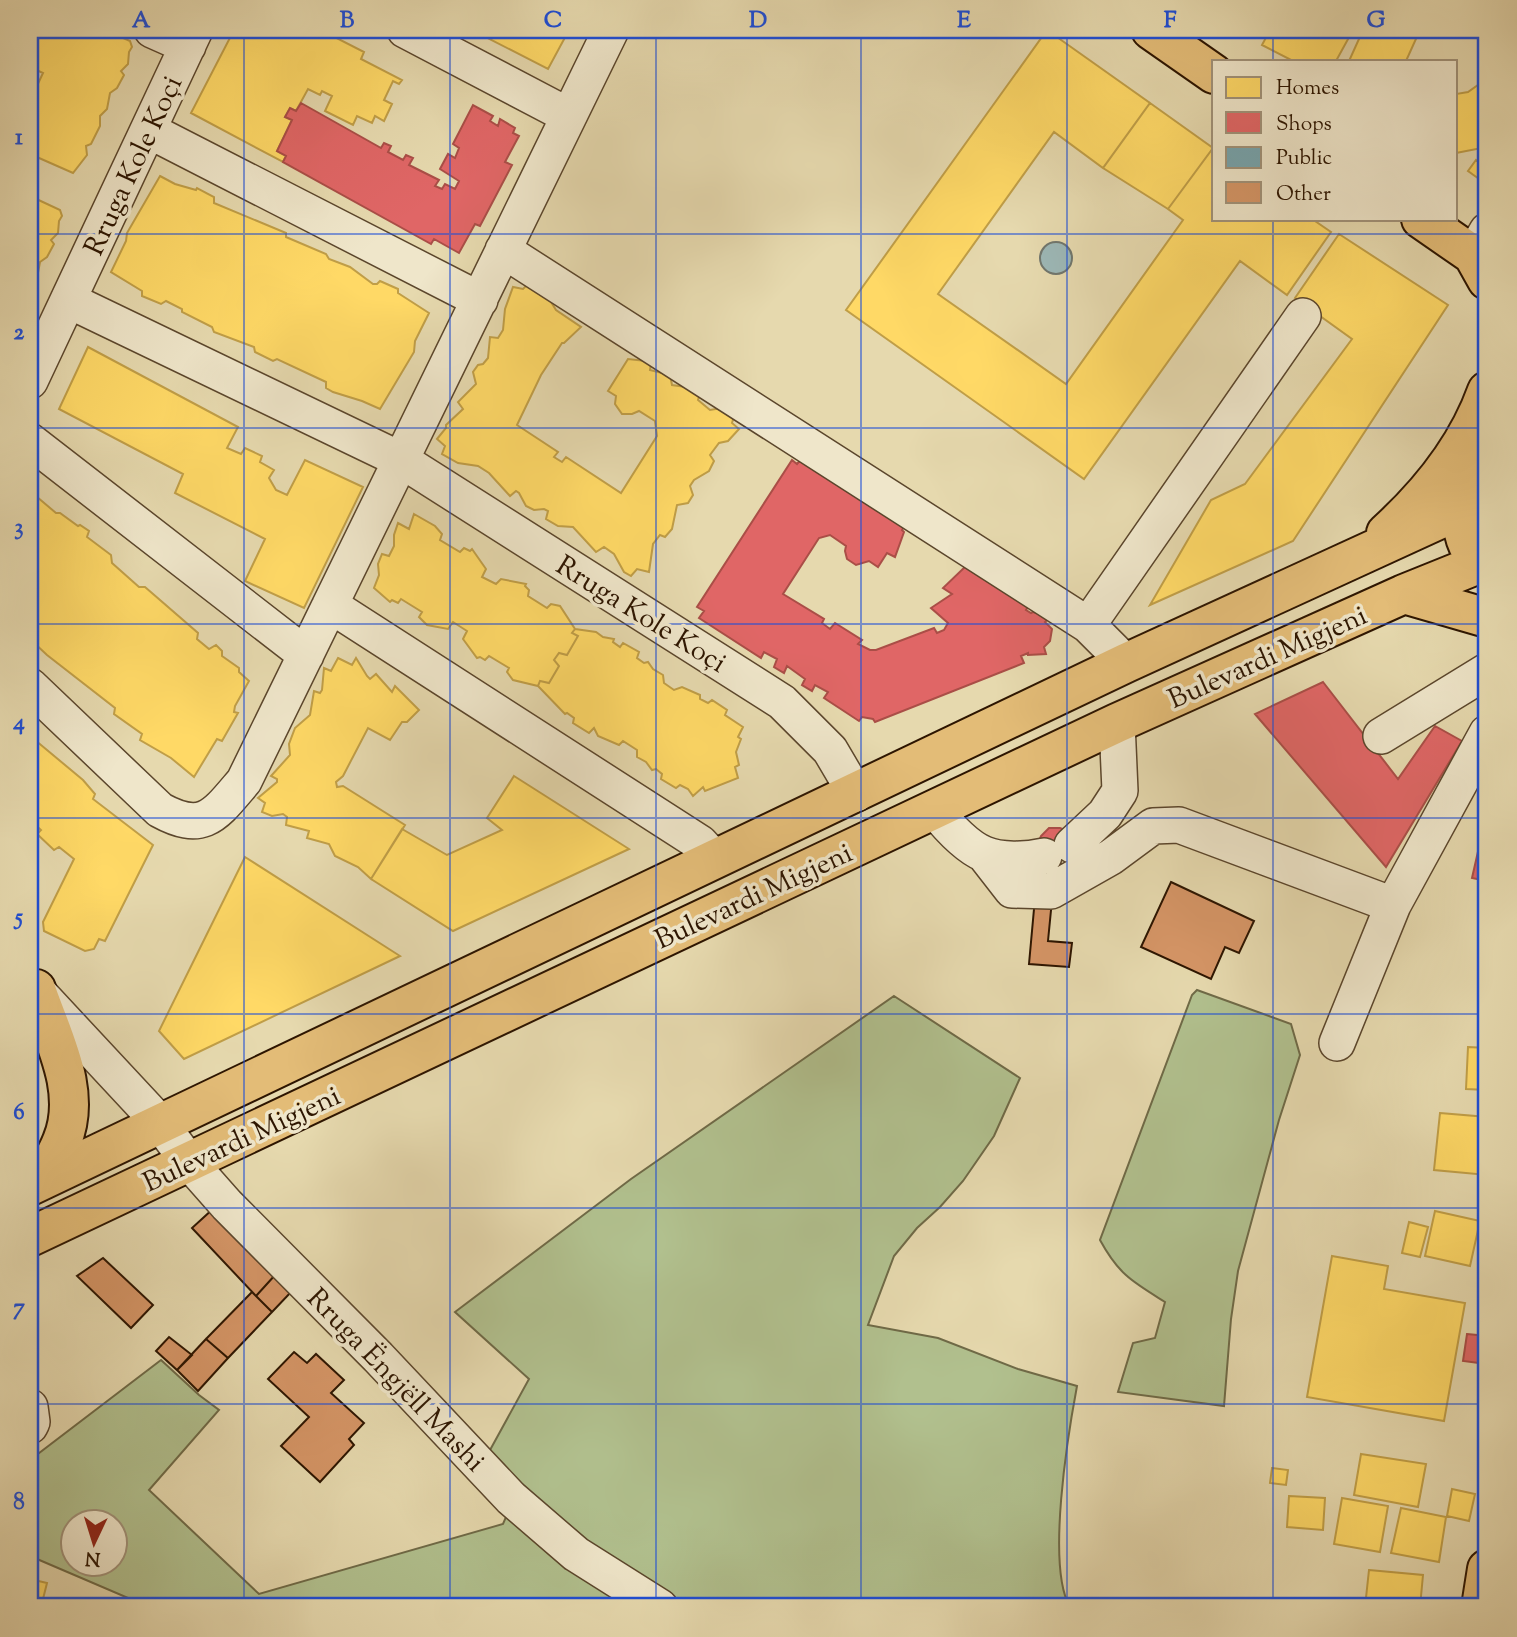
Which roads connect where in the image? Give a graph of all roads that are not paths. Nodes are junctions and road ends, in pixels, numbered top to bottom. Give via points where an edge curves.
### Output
1 (152, 30) edge
2 (405, 30) edge
3 (611, 30) edge
4 (1151, 30) edge
5 (192, 38) edge
6 (1212, 73) edge
7 (569, 116) junction
8 (148, 130) junction
9 (1423, 220) edge
10 (503, 250) junction
11 (1483, 255) edge
12 (68, 300) junction
13 (480, 300) junction
14 (1303, 316) dead end
15 (30, 379) edge
16 (1487, 391) edge
17 (30, 441) edge
18 (401, 460) junction
19 (1487, 466) edge
20 (1462, 509) junction
21 (1349, 561) junction
22 (1484, 566) edge
23 (1404, 594) junction
24 (330, 605) junction
25 (1487, 618) edge
26 (1088, 625) junction
27 (306, 655) junction
28 (1126, 663) junction
29 (1487, 671) edge
30 (30, 686) edge
31 (1116, 723) junction
32 (1487, 733) edge
33 (1381, 736) dead end
34 (856, 793) junction
35 (934, 809) junction
36 (984, 854) junction
37 (714, 858) junction
38 (1393, 905) junction
39 (33, 986) edge
40 (1337, 1043) dead end
41 (159, 1122) junction
42 (189, 1162) junction
43 (36, 1183) edge
44 (30, 1237) edge
45 (30, 1408) edge
46 (30, 1426) edge
47 (1487, 1569) edge
48 (660, 1607) edge
49 (1481, 1607) edge

1 - 5 street
2 - 7 street
3 - 7 street
4 - 6 main road
5 - 8 street, Rruga Kole Koçi
7 - 10 street
8 - 12 street, Rruga Kole Koçi
8 - 13 street
9 - 11 main road
10 - 13 street
10 - 26 street
12 - 15 street, Rruga Kole Koçi
12 - 18 street, Rruga Kole Koçi
13 - 18 street
14 - 26 street
16 - 21 main road via 1464,441 1441,476 1398,522
17 - 27 street
18 - 24 street
18 - 34 street, Rruga Kole Koçi via 782,702 830,750
19 - 20 main road via 1468,490
20 - 21 main road, Bulevardi Migjeni
20 - 22 main road via 1469,547
21 - 28 main road, Bulevardi Migjeni
22 - 23 main road, Bulevardi Migjeni
23 - 25 main road
23 - 31 main road, Bulevardi Migjeni
24 - 27 street
24 - 37 street via 689,835
26 - 28 street
27 - 30 street via 244,781 216,812 190,823 160,810
28 - 34 main road, Bulevardi Migjeni
29 - 33 street
31 - 35 main road, Bulevardi Migjeni
31 - 36 street via 1120,791 1105,814 1058,850 1026,860
32 - 38 street
34 - 37 main road, Bulevardi Migjeni
35 - 36 street via 949,828
35 - 42 main road, Bulevardi Migjeni
36 - 38 street via 1012,890 1051,891 1111,857 1153,826 1179,825
37 - 41 main road, Bulevardi Migjeni
38 - 40 street
39 - 41 street, Rruga Ëngjëll Mashi
39 - 43 main road via 69,1089 69,1116 62,1141
41 - 42 street, Rruga Ëngjëll Mashi
41 - 43 main road, Bulevardi Migjeni
42 - 44 main road, Bulevardi Migjeni
42 - 48 street, Rruga Ëngjëll Mashi via 511,1498 576,1554
45 - 46 street
47 - 49 main road

